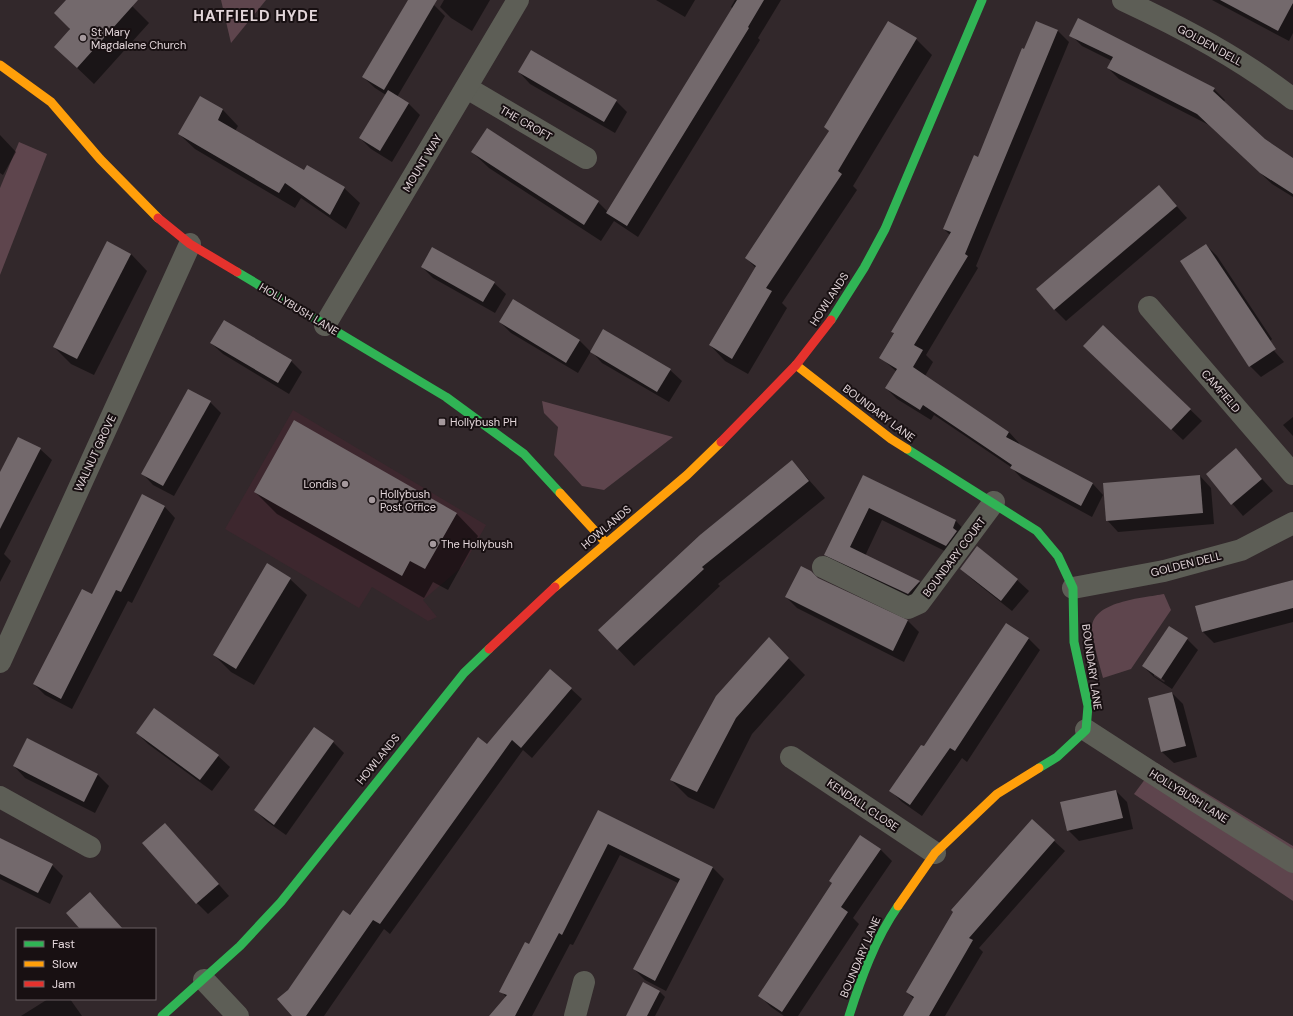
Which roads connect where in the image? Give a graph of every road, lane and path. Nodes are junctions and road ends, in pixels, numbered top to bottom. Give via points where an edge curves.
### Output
1 (518, 0) edge
2 (982, 0) edge
3 (1123, 0) edge
4 (0, 65) edge
5 (467, 88) junction
6 (1293, 99) edge
7 (586, 158) dead end
8 (190, 244) junction
9 (1150, 308) dead end
10 (325, 324) junction
11 (796, 365) junction
12 (1293, 474) edge
13 (994, 502) junction
14 (1293, 523) edge
15 (605, 542) junction
16 (823, 567) dead end
17 (1073, 588) junction
18 (0, 662) edge
19 (1086, 730) junction
20 (791, 757) dead end
21 (0, 798) edge
22 (90, 847) dead end
23 (935, 852) junction
24 (1293, 862) edge
25 (204, 980) junction
26 (584, 982) dead end
27 (162, 1016) edge
28 (238, 1016) edge
29 (575, 1016) edge
30 (849, 1016) edge

1 - 5 street, MOUNT WAY
2 - 11 street, HOWLANDS via 885,229 864,268 825,329
3 - 6 street, GOLDEN DELL via 1167,20 1233,56
4 - 8 street, HOLLYBUSH LANE via 51,102 147,208
5 - 7 street, THE CROFT
5 - 10 street, MOUNT WAY
8 - 10 street, HOLLYBUSH LANE
8 - 18 street, WALNUT GROVE
9 - 12 street, CAMFIELD
10 - 15 street, HOLLYBUSH LANE via 446,397 524,454
11 - 13 street, BOUNDARY LANE via 892,439
11 - 15 street, HOWLANDS via 686,475
13 - 16 street, BOUNDARY COURT via 919,603 908,608
13 - 17 street, BOUNDARY LANE via 1038,531 1058,556
14 - 17 street, GOLDEN DELL via 1241,550 1164,571
15 - 25 street, HOWLANDS via 534,605 464,673 281,902
17 - 19 street, BOUNDARY LANE via 1074,642 1088,706
19 - 23 street, BOUNDARY LANE via 1057,757 997,794
19 - 24 street, HOLLYBUSH LANE
20 - 23 street, KENDALL CLOSE
21 - 22 street
23 - 30 street, BOUNDARY LANE via 884,926
25 - 27 street, HOWLANDS
25 - 28 street
26 - 29 street

